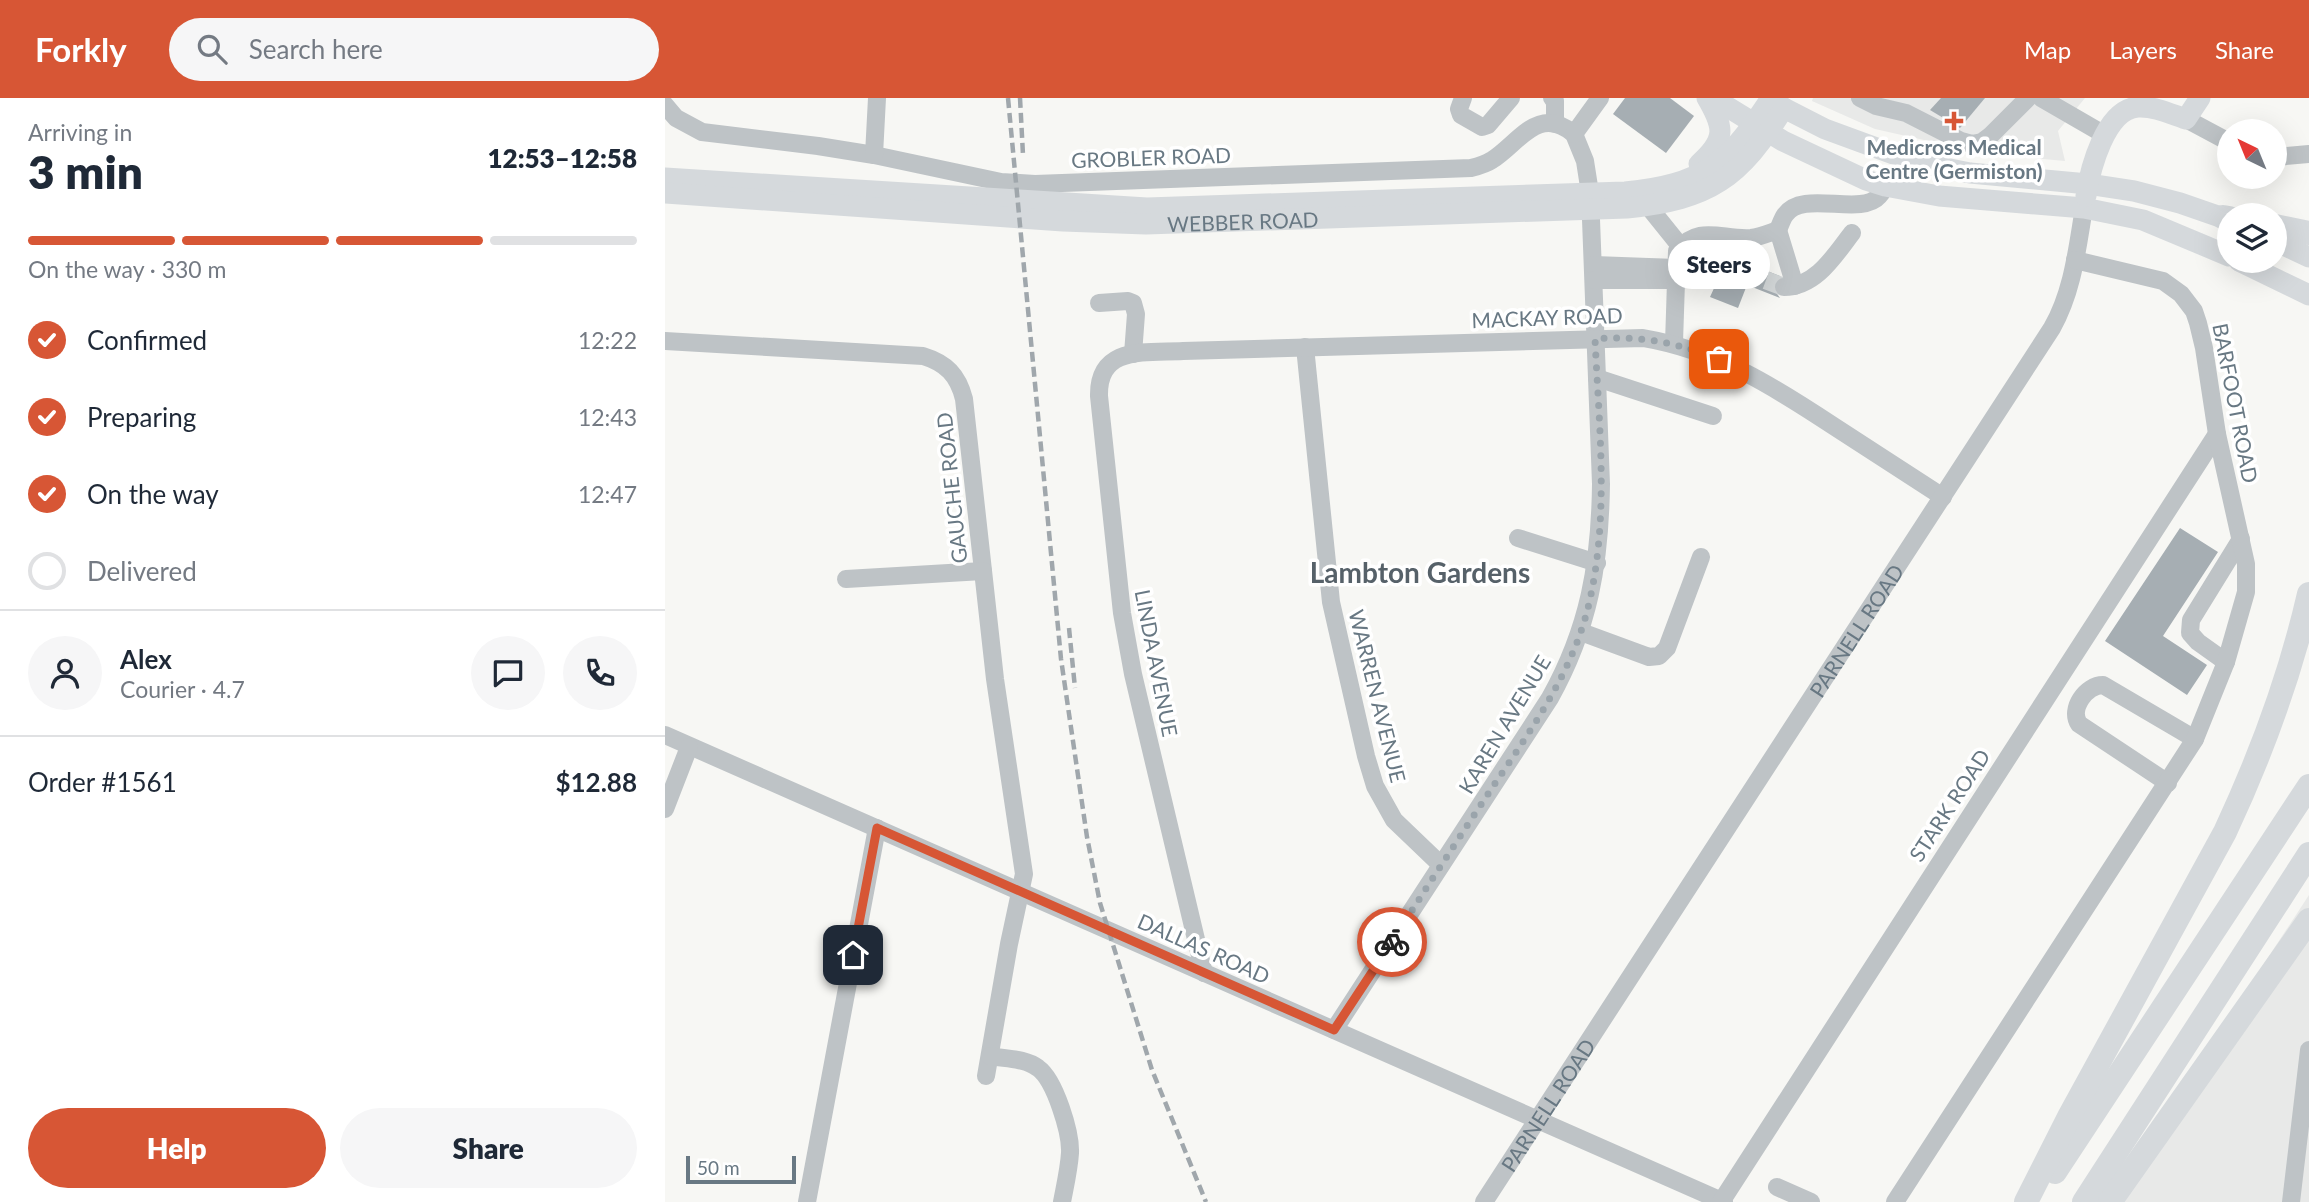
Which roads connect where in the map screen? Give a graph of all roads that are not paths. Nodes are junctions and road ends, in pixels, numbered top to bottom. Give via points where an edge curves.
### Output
1 (877, 98) edge
2 (1464, 98) edge
3 (1511, 98) edge
4 (1600, 98) edge
5 (1707, 98) edge
6 (1713, 98) edge
7 (1860, 98) edge
8 (2028, 98) edge
9 (2041, 98) edge
10 (2200, 98) edge
11 (1554, 99) edge
12 (1772, 102) edge
13 (665, 105) edge
14 (2186, 119) junction
15 (1555, 124) junction
16 (1761, 129) junction
17 (1574, 134) junction
18 (2105, 135) junction
19 (2217, 136) edge
20 (2309, 154) edge
21 (874, 155) junction
22 (2287, 156) edge
23 (665, 178) edge
24 (2088, 184) junction
25 (1885, 186) junction
26 (665, 193) edge
27 (1651, 198) junction
28 (999, 200) junction
29 (1591, 201) junction
30 (2084, 208) junction
31 (2217, 215) edge
32 (2287, 228) edge
33 (1778, 230) junction
34 (1852, 233) dead end
35 (2309, 233) edge
36 (2287, 247) edge
37 (1686, 249) junction
38 (2217, 251) edge
39 (2309, 257) edge
40 (2074, 260) junction
41 (1594, 272) junction
42 (2264, 273) edge
43 (1676, 274) junction
44 (2309, 295) edge
45 (1099, 303) dead end
46 (1595, 339) junction
47 (665, 341) edge
48 (1674, 343) junction
49 (1305, 347) junction
50 (1133, 354) junction
51 (1112, 361) joint
52 (1597, 377) junction
53 (1713, 416) dead end
54 (2217, 434) junction
55 (1943, 497) junction
56 (1518, 538) dead end
57 (2241, 539) junction
58 (1701, 557) dead end
59 (1597, 563) junction
60 (983, 570) junction
61 (846, 579) dead end
62 (2309, 594) edge
63 (1581, 632) junction
64 (2226, 662) junction
65 (665, 735) edge
66 (2195, 739) junction
67 (689, 747) junction
68 (2168, 783) junction
69 (2309, 786) edge
70 (665, 809) edge
71 (877, 828) junction
72 (2309, 854) edge
73 (1441, 865) junction
74 (1020, 891) junction
75 (2309, 920) edge
76 (1204, 973) junction
77 (1334, 1030) junction
78 (2309, 1050) edge
79 (990, 1056) junction
80 (986, 1076) dead end
81 (1538, 1119) junction
82 (1777, 1187) dead end
83 (807, 1202) edge
84 (1062, 1202) edge
85 (1484, 1202) edge
86 (1722, 1202) edge
87 (1811, 1202) edge
88 (1895, 1202) edge
89 (2026, 1202) edge
90 (2035, 1202) edge
91 (2084, 1202) edge
92 (2110, 1202) edge
93 (2291, 1202) edge

1 - 21 street
2 - 3 street via 1461,115 1482,127
4 - 17 street
5 - 27 main road via 1721,128 1714,147 1695,168
6 - 16 main road
7 - 8 street via 1906,113 1972,144 1982,142
9 - 18 street
10 - 14 main road
11 - 15 street
12 - 16 main road, WEBBER ROAD
12 - 24 main road via 1825,130 1915,162 1970,173
13 - 21 street, GROBLER ROAD via 676,118 702,132
14 - 18 main road, PARNELL ROAD via 2155,108 2134,107 2117,118
14 - 19 street
15 - 17 street
15 - 28 street, GROBLER ROAD via 1529,128 1490,162 1471,168 1035,184
16 - 25 main road
16 - 27 main road, WEBBER ROAD via 1746,136 1706,171
17 - 29 street via 1585,161
18 - 24 main road, PARNELL ROAD
20 - 22 street
21 - 28 street, GROBLER ROAD
23 - 28 main road, WEBBER ROAD
24 - 30 main road, PARNELL ROAD
24 - 31 main road via 2134,191
25 - 30 main road via 1939,196
25 - 33 street via 1879,198 1867,202 1793,208
26 - 28 main road, WEBBER ROAD
27 - 29 main road, WEBBER ROAD
27 - 37 street
28 - 29 main road, WEBBER ROAD via 1061,211
29 - 41 street, KAREN AVENUE
30 - 38 main road via 2143,220
30 - 40 street, PARNELL ROAD
32 - 35 highway
33 - 34 street via 1789,286 1819,273
33 - 37 street via 1751,238 1696,235
36 - 39 main road
37 - 43 street via 1677,251
40 - 54 street, BARFOOT ROAD via 2152,278 2182,294 2198,323
40 - 55 street, PARNELL ROAD via 2060,315
41 - 43 street
41 - 46 street, KAREN AVENUE
42 - 44 main road
43 - 48 street
45 - 50 street via 1133,303
46 - 48 street, MACKAY ROAD
46 - 49 street, MACKAY ROAD
46 - 52 street, KAREN AVENUE
47 - 60 street, GAUCHE ROAD via 923,356 943,364 956,377 964,399
48 - 55 street, MACKAY ROAD via 1754,376
49 - 50 street, MACKAY ROAD
49 - 73 street, WARREN AVENUE via 1331,602 1366,756 1375,786 1394,820
50 - 51 street, MACKAY ROAD
51 - 76 street, LINDA AVENUE via 1099,380 1099,396 1122,613
52 - 53 street
52 - 59 street, KAREN AVENUE via 1601,484
54 - 57 street, BARFOOT ROAD
54 - 86 street, STARK ROAD
55 - 81 street, PARNELL ROAD
56 - 59 street
57 - 64 street, BARFOOT ROAD via 2246,592
57 - 64 street via 2191,620 2190,633
58 - 63 street via 1667,648 1659,656 1649,657
59 - 63 street, KAREN AVENUE
60 - 61 street
60 - 74 street, GAUCHE ROAD via 1023,856
62 - 89 highway via 2280,703 2239,803
63 - 73 street, KAREN AVENUE via 1545,707
64 - 66 street, BARFOOT ROAD
65 - 67 street, DALLAS ROAD
66 - 68 street, BARFOOT ROAD
66 - 68 street via 2103,685 2088,690 2075,709 2078,724
67 - 70 street
67 - 71 street, DALLAS ROAD
68 - 88 street, BARFOOT ROAD
69 - 90 highway
71 - 74 street, DALLAS ROAD
71 - 83 street
72 - 91 highway
73 - 77 street, KAREN AVENUE
74 - 76 street, DALLAS ROAD
74 - 79 street, GAUCHE ROAD
75 - 92 highway
76 - 77 street, DALLAS ROAD
77 - 81 street, DALLAS ROAD
78 - 93 street
79 - 80 street, GAUCHE ROAD
79 - 84 street via 1030,1063 1049,1083 1070,1143
81 - 85 street, PARNELL ROAD
81 - 86 street, DALLAS ROAD
82 - 87 street

